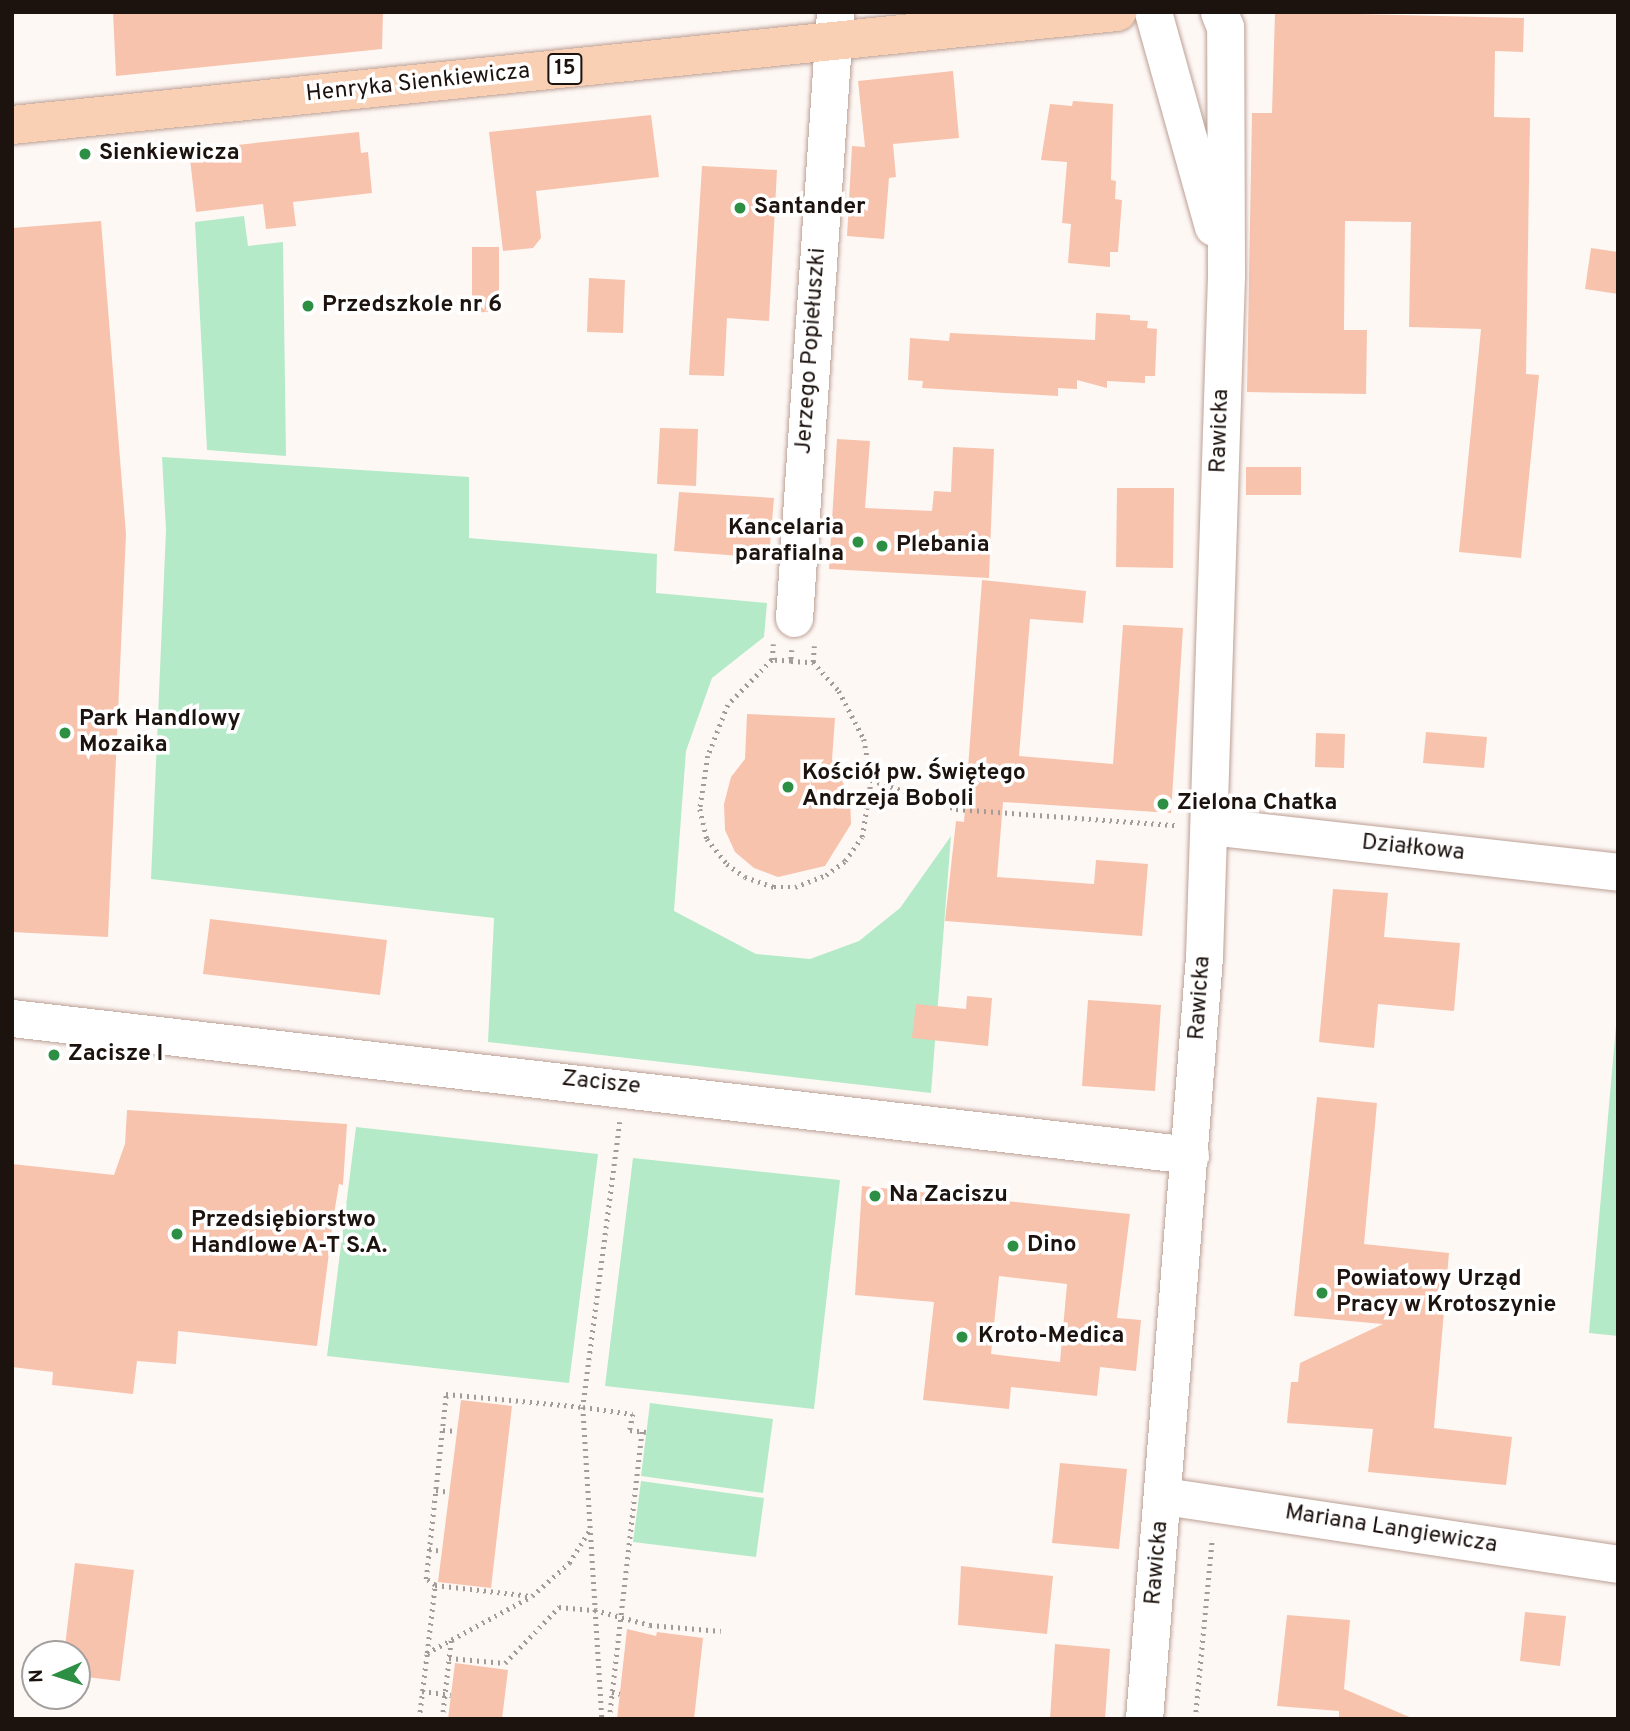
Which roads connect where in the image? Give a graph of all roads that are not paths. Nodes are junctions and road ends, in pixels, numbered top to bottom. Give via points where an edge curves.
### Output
1 (1117, 12) edge
2 (1153, 12) edge
3 (1219, 12) edge
4 (834, 27) edge
5 (12, 125) edge
6 (1226, 275) junction
7 (794, 618) road end
8 (1195, 832) junction
9 (1618, 872) edge
10 (12, 1018) edge
11 (1189, 1154) junction
12 (1164, 1496) junction
13 (1618, 1564) edge
14 (1144, 1719) edge

1 - 4 main road, Henryka Sienkiewicza / 15
2 - 6 street, Rawicka
3 - 6 street, Rawicka via 1225,27
4 - 5 main road, Henryka Sienkiewicza / 15
4 - 7 street, Jerzego Popiełuszki
6 - 8 street, Rawicka
8 - 9 street, Działkowa
8 - 11 street, Rawicka
10 - 11 street, Zacisze
11 - 12 street, Rawicka
12 - 13 street, Mariana Langiewicza
12 - 14 street, Rawicka

